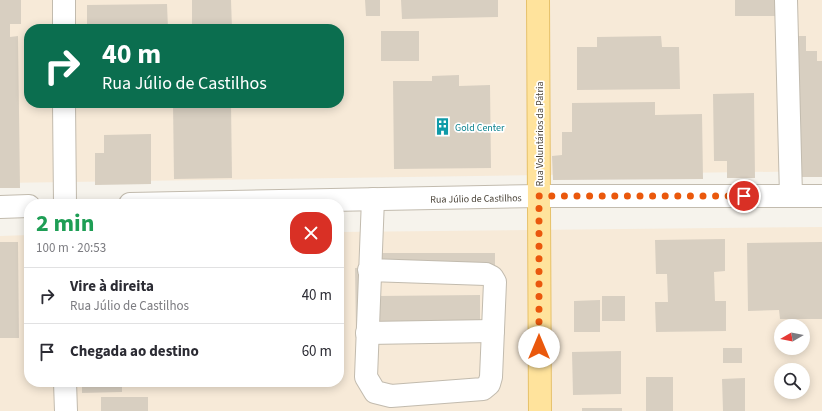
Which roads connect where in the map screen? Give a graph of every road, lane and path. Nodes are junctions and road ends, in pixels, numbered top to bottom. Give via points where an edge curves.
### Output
1 (64, 0) edge
2 (538, 0) edge
3 (786, 0) edge
4 (64, 24) edge
5 (64, 108) edge
6 (539, 196) junction
7 (791, 196) junction
8 (822, 196) edge
9 (65, 199) edge
10 (344, 200) edge
11 (373, 200) junction
12 (0, 206) edge
13 (24, 206) edge
14 (370, 270) junction
15 (493, 331) junction
16 (367, 333) junction
17 (66, 387) edge
18 (66, 411) edge
19 (540, 411) edge

1 - 4 street
2 - 6 main road, Rua Voluntários da Pátria
3 - 7 street
5 - 9 street
6 - 7 street, Rua Júlio de Castilhos
6 - 11 street, Rua Júlio de Castilhos
6 - 19 main road, Rua Voluntários da Pátria
7 - 8 street, Rua Júlio de Castilhos
10 - 11 street, Rua Júlio de Castilhos
11 - 14 street
12 - 13 street
14 - 15 street via 486,274 495,282
14 - 16 street
15 - 16 street
15 - 16 street via 491,377 489,384 483,389 391,396 375,392 366,377
17 - 18 street

